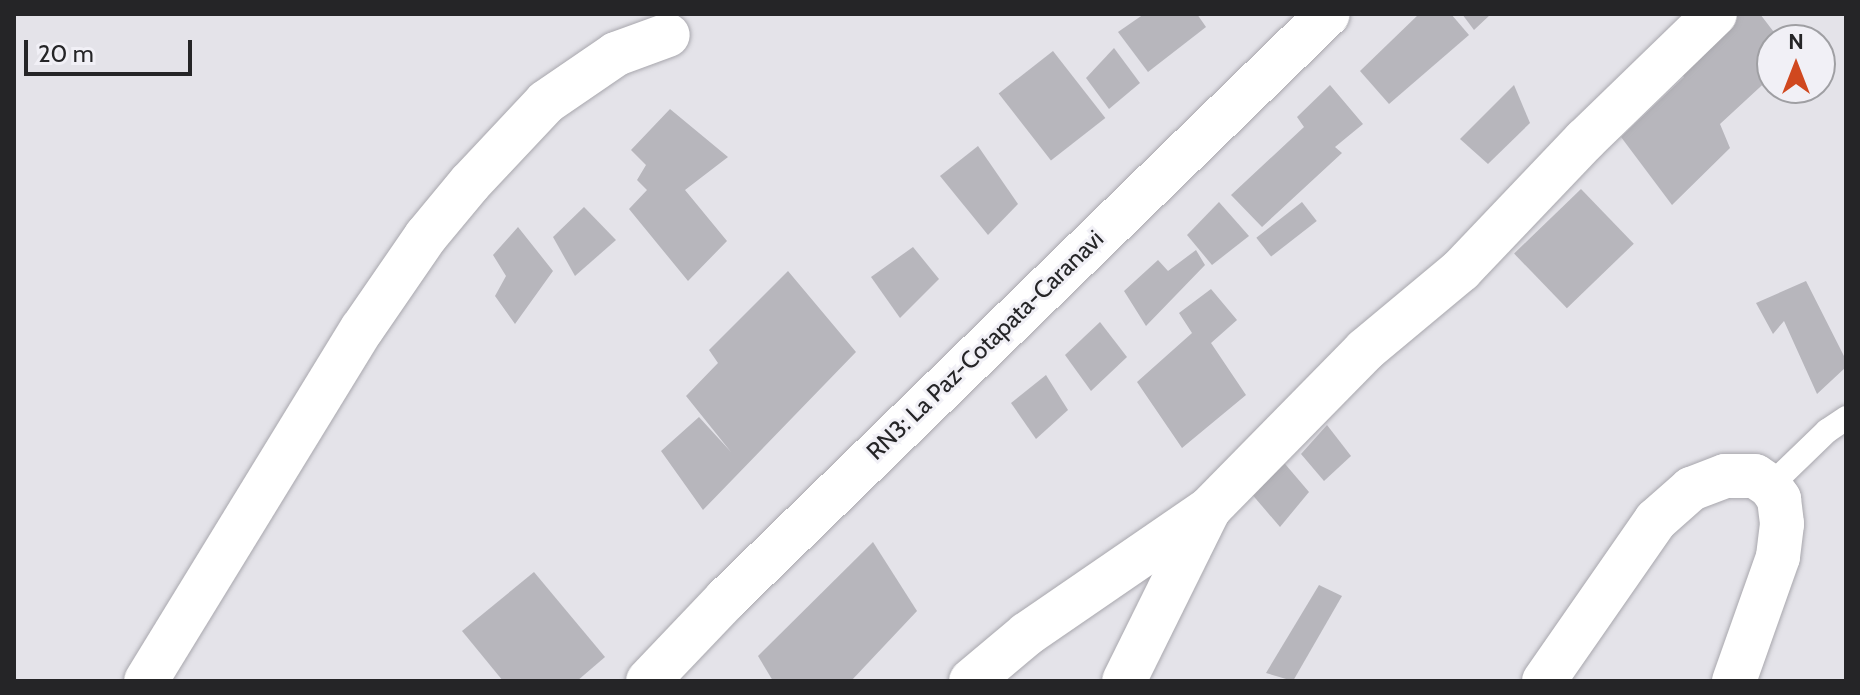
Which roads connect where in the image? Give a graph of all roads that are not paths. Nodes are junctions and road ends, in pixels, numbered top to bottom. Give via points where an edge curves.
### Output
1 (1328, 14) edge
2 (1715, 14) edge
3 (668, 35) dead end
4 (1846, 418) edge
5 (1770, 486) junction
6 (1210, 508) junction
7 (146, 681) edge
8 (648, 681) edge
9 (971, 681) edge
10 (1124, 681) edge
11 (1544, 681) edge
12 (1734, 681) edge

1 - 8 main road, RN3: La Paz-Cotapata-Caranavi via 748,576
2 - 6 main road via 1461,270 1365,350
3 - 7 main road via 616,54 546,102 426,236 362,329
4 - 5 lane
5 - 11 main road via 1755,476 1725,476 1691,489 1656,520
5 - 12 main road via 1779,499 1782,524 1778,557
6 - 9 main road via 1027,634
6 - 10 main road

